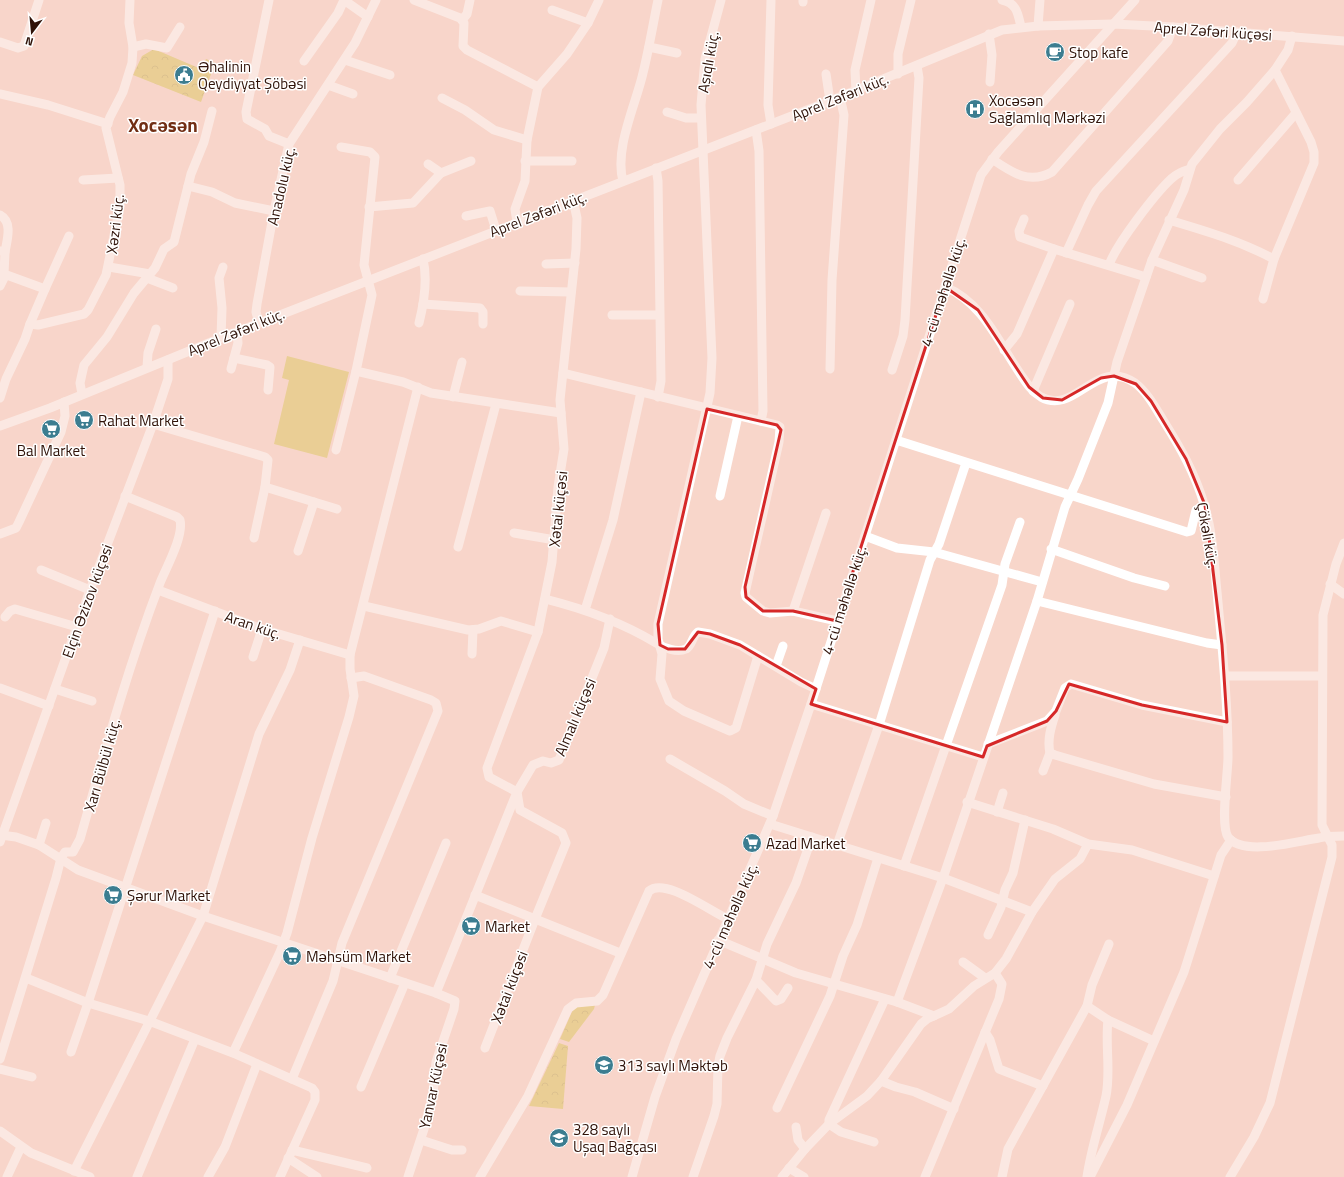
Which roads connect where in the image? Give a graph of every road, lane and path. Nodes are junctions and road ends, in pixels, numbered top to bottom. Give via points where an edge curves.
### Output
1 (40, 0) edge
2 (130, 0) edge
3 (269, 0) edge
4 (344, 0) edge
5 (376, 0) edge
6 (414, 0) edge
7 (470, 0) edge
8 (599, 0) edge
9 (658, 0) edge
10 (721, 0) edge
11 (771, 0) edge
12 (871, 0) edge
13 (911, 0) edge
14 (1002, 0) edge
15 (1040, 0) edge
16 (1135, 0) edge
17 (552, 10) dead end
18 (368, 17) junction
19 (462, 20) junction
20 (588, 23) junction
21 (1113, 24) junction
22 (1081, 25) junction
23 (1038, 26) junction
24 (180, 27) dead end
25 (1021, 27) junction
26 (1174, 27) junction
27 (1237, 32) junction
28 (989, 34) junction
29 (1292, 36) junction
30 (1344, 41) edge
31 (0, 42) edge
32 (133, 47) junction
33 (649, 47) junction
34 (1092, 48) junction
35 (677, 53) dead end
36 (345, 60) junction
37 (304, 61) dead end
38 (916, 66) junction
39 (1275, 70) junction
40 (826, 74) dead end
41 (898, 74) junction
42 (390, 75) dead end
43 (990, 82) dead end
44 (328, 86) junction
45 (538, 87) junction
46 (856, 90) junction
47 (0, 94) edge
48 (353, 94) dead end
49 (840, 97) junction
50 (442, 98) dead end
51 (830, 101) junction
52 (212, 111) dead end
53 (667, 112) dead end
54 (1296, 113) junction
55 (701, 118) junction
56 (108, 124) junction
57 (771, 124) junction
58 (756, 130) junction
59 (526, 140) junction
60 (289, 144) junction
61 (341, 148) dead end
62 (704, 150) junction
63 (992, 159) junction
64 (471, 161) dead end
65 (526, 161) junction
66 (572, 161) dead end
67 (428, 164) dead end
68 (656, 168) junction
69 (1190, 169) junction
70 (441, 173) junction
71 (118, 178) junction
72 (84, 180) dead end
73 (1238, 180) dead end
74 (623, 181) junction
75 (188, 186) junction
76 (573, 200) junction
77 (369, 207) junction
78 (274, 211) junction
79 (0, 215) edge
80 (466, 216) dead end
81 (1024, 219) dead end
82 (1169, 220) junction
83 (517, 222) junction
84 (496, 230) junction
85 (69, 236) dead end
86 (1054, 249) junction
87 (2, 251) edge
88 (1066, 253) junction
89 (422, 259) junction
90 (1274, 259) junction
91 (1152, 260) junction
92 (576, 263) junction
93 (546, 264) dead end
94 (1109, 266) junction
95 (109, 267) junction
96 (223, 267) dead end
97 (4, 274) junction
98 (148, 276) junction
99 (1146, 277) junction
100 (1202, 278) dead end
101 (369, 281) junction
102 (0, 286) edge
103 (945, 287) junction
104 (173, 288) dead end
105 (45, 289) junction
106 (520, 291) dead end
107 (571, 292) junction
108 (1263, 299) dead end
109 (424, 304) junction
110 (1070, 304) dead end
111 (612, 315) dead end
112 (660, 315) junction
113 (259, 323) junction
114 (419, 323) dead end
115 (30, 324) junction
116 (482, 324) dead end
117 (156, 329) dead end
118 (237, 332) junction
119 (221, 338) junction
120 (1004, 350) junction
121 (234, 358) junction
122 (168, 360) junction
123 (462, 362) dead end
124 (146, 368) junction
125 (231, 369) dead end
126 (830, 369) dead end
127 (892, 370) dead end
128 (356, 371) junction
129 (563, 373) junction
130 (1114, 376) junction
131 (418, 387) junction
132 (268, 390) dead end
133 (1033, 391) junction
134 (641, 392) junction
135 (82, 394) junction
136 (658, 396) junction
137 (453, 397) junction
138 (0, 398) edge
139 (64, 402) junction
140 (496, 404) junction
141 (706, 409) junction
142 (561, 413) junction
143 (738, 416) junction
144 (761, 421) junction
145 (153, 424) junction
146 (0, 426) edge
147 (896, 440) junction
148 (336, 450) dead end
149 (966, 463) junction
150 (265, 487) junction
151 (1071, 495) junction
152 (126, 496) junction
153 (720, 496) dead end
154 (314, 502) junction
155 (1205, 505) junction
156 (337, 509) dead end
157 (826, 512) dead end
158 (1020, 522) dead end
159 (1, 531) edge
160 (514, 533) dead end
161 (864, 536) junction
162 (254, 538) dead end
163 (555, 540) junction
164 (1344, 543) edge
165 (458, 547) dead end
166 (1051, 550) junction
167 (298, 551) dead end
168 (934, 552) junction
169 (41, 570) dead end
170 (1005, 571) junction
171 (1042, 582) junction
172 (1330, 584) junction
173 (1165, 586) dead end
174 (90, 590) junction
175 (158, 590) junction
176 (1344, 594) edge
177 (545, 599) junction
178 (1038, 601) junction
179 (364, 606) junction
180 (585, 610) junction
181 (215, 611) junction
182 (793, 611) junction
183 (5, 617) dead end
184 (610, 619) junction
185 (837, 621) junction
186 (77, 627) junction
187 (262, 629) junction
188 (473, 630) junction
189 (538, 632) junction
190 (300, 640) junction
191 (660, 645) junction
192 (1222, 645) junction
193 (783, 646) dead end
194 (472, 654) dead end
195 (350, 655) junction
196 (758, 656) junction
197 (253, 657) dead end
198 (776, 666) junction
199 (1225, 676) junction
200 (1322, 676) junction
201 (351, 678) junction
202 (0, 688) edge
203 (816, 688) junction
204 (55, 690) junction
205 (92, 701) dead end
206 (812, 704) junction
207 (49, 706) junction
208 (1056, 711) junction
209 (1227, 722) junction
210 (879, 725) junction
211 (1035, 727) junction
212 (1049, 740) junction
213 (988, 744) junction
214 (946, 745) junction
215 (1050, 753) junction
216 (983, 757) junction
217 (670, 759) dead end
218 (1042, 771) dead end
219 (517, 792) junction
220 (1003, 793) dead end
221 (1226, 797) junction
222 (967, 802) junction
223 (997, 812) junction
224 (772, 820) junction
225 (1025, 820) junction
226 (46, 823) dead end
227 (1328, 836) junction
228 (1344, 836) edge
229 (1, 837) edge
230 (812, 837) junction
231 (1231, 840) junction
232 (446, 843) dead end
233 (1088, 844) junction
234 (39, 845) junction
235 (837, 845) junction
236 (61, 858) junction
237 (878, 858) junction
238 (904, 866) junction
239 (1214, 876) junction
240 (943, 878) junction
241 (125, 888) junction
242 (475, 895) junction
243 (1003, 900) junction
244 (1032, 912) junction
245 (203, 916) junction
246 (535, 919) junction
247 (728, 919) junction
248 (988, 935) dead end
249 (718, 940) junction
250 (283, 942) junction
251 (1108, 944) dead end
252 (620, 953) junction
253 (337, 960) junction
254 (762, 960) junction
255 (963, 962) dead end
256 (995, 973) junction
257 (26, 978) junction
258 (390, 978) junction
259 (985, 978) junction
260 (756, 980) junction
261 (405, 983) junction
262 (834, 985) junction
263 (788, 988) dead end
264 (436, 993) junction
265 (885, 999) junction
266 (897, 1002) junction
267 (88, 1003) junction
268 (1087, 1006) junction
269 (934, 1016) junction
270 (1108, 1020) junction
271 (149, 1022) junction
272 (985, 1032) junction
273 (195, 1039) junction
274 (1154, 1041) junction
275 (486, 1048) dead end
276 (71, 1052) dead end
277 (233, 1053) junction
278 (0, 1059) edge
279 (257, 1064) junction
280 (0, 1069) edge
281 (32, 1077) dead end
282 (292, 1079) junction
283 (881, 1081) junction
284 (1043, 1086) junction
285 (361, 1087) dead end
286 (778, 1108) dead end
287 (954, 1109) junction
288 (829, 1124) junction
289 (796, 1127) dead end
290 (0, 1131) edge
291 (421, 1140) junction
292 (874, 1142) dead end
293 (21, 1147) junction
294 (805, 1149) junction
295 (462, 1150) dead end
296 (290, 1154) junction
297 (367, 1168) dead end
298 (789, 1168) junction
299 (74, 1171) junction
300 (7, 1177) edge
301 (90, 1177) edge
302 (137, 1177) edge
303 (208, 1177) edge
304 (280, 1177) edge
305 (318, 1177) edge
306 (408, 1177) edge
307 (480, 1177) edge
308 (632, 1177) edge
309 (693, 1177) edge
310 (782, 1177) edge
311 (804, 1177) edge
312 (925, 1177) edge
313 (1002, 1177) edge
314 (1089, 1177) edge
315 (1230, 1177) edge

1 - 31 street via 24,46 18,48
2 - 32 street, Xəzri küç. via 129,22
3 - 60 street via 246,112 247,119 265,128 269,136
4 - 18 street
4 - 37 street via 338,13
5 - 18 street, Anadolu küç.
6 - 19 street
7 - 19 street via 467,14
8 - 20 street
9 - 33 street
10 - 55 street, Aşıqlı küç. via 702,75
11 - 57 street via 768,104
12 - 46 street via 855,70
13 - 41 street via 898,54
14 - 25 street via 1012,3
15 - 23 street
16 - 21 street, 4-cü məhəllə küç.
17 - 20 street
18 - 36 street, Anadolu küç.
19 - 45 street via 462,42 467,50
20 - 45 street via 567,54
21 - 22 street, Aprel Zəfəri küçəsi
21 - 26 street, Aprel Zəfəri küçəsi
21 - 34 street, 4-cü məhəllə küç.
22 - 23 street, Aprel Zəfəri küç.
22 - 34 street via 1097,31 1097,39
23 - 25 street, Aprel Zəfəri küç.
24 - 32 street via 168,48 146,44
25 - 28 street, Aprel Zəfəri küç.
26 - 27 street, Aprel Zəfəri küçəsi
26 - 63 street via 1168,41 1052,172 1039,177 1021,177
27 - 29 street, Aprel Zəfəri küçəsi
27 - 88 street via 1232,43 1096,191
28 - 38 street, Aprel Zəfəri küç.
28 - 43 street via 992,55
29 - 30 street, Aprel Zəfəri küçəsi
29 - 39 street via 1288,50
32 - 56 street, Xəzri küç. via 132,63 123,92
33 - 35 street
33 - 74 street via 622,147
34 - 63 street, 4-cü məhəllə küç.
36 - 42 street
36 - 44 street, Anadolu küç.
38 - 41 street, Aprel Zəfəri küç.
38 - 127 street via 919,78 903,336
39 - 54 street
39 - 69 street via 1220,129
40 - 51 street
41 - 46 street, Aprel Zəfəri küç.
44 - 48 street
44 - 60 street, Anadolu küç.
45 - 59 street
46 - 49 street, Aprel Zəfəri küç.
47 - 56 street via 48,105
49 - 51 street, Aprel Zəfəri küç.
49 - 126 street via 844,115 832,280
50 - 59 street via 494,130
51 - 57 street, Aprel Zəfəri küç.
52 - 75 street
53 - 55 street via 686,118
54 - 73 street
54 - 90 street via 1311,142 1314,163
55 - 62 street, Aşıqlı küç.
56 - 71 street, Xəzri küç. via 107,135
57 - 58 street, Aprel Zəfəri küç.
58 - 62 street, Aprel Zəfəri küç.
58 - 144 street via 759,151 763,411
59 - 65 street
60 - 78 street, Anadolu küç.
61 - 77 street via 370,152 375,157
62 - 68 street, Aprel Zəfəri küç.
62 - 141 street, Aşıqlı küç. via 712,358 710,393
63 - 103 street, 4-cü məhəllə küç. via 981,175
64 - 70 street
65 - 66 street
65 - 83 street via 525,181 515,209
67 - 70 street
68 - 74 street, Aprel Zəfəri küç.
68 - 112 street
69 - 82 street
69 - 94 street via 1177,174 1165,186 1122,242
70 - 77 street via 413,203
71 - 72 street
71 - 95 street, Xəzri küç. via 120,206
74 - 76 street, Aprel Zəfəri küç.
75 - 78 street via 212,192 235,203
75 - 98 street via 174,242 164,248 155,268
76 - 83 street, Aprel Zəfəri küç.
76 - 92 street, Xətai küçəsi via 577,218
77 - 101 street via 364,265
78 - 113 street, Anadolu küç. via 257,304
79 - 87 street via 4,217 8,229
80 - 84 street via 490,211
81 - 86 street via 1019,231 1020,237
82 - 90 street via 1224,236
82 - 91 street
83 - 84 street, Aprel Zəfəri küç.
84 - 89 street, Aprel Zəfəri küç.
85 - 105 street
86 - 88 street
86 - 120 street via 1017,334
87 - 97 street
88 - 94 street
89 - 101 street, Aprel Zəfəri küç.
89 - 109 street via 426,272
90 - 108 street
91 - 99 street
91 - 100 street
92 - 93 street
92 - 107 street, Xətai küçəsi
94 - 99 street
95 - 98 street
95 - 115 street, Xəzri küç. via 84,314 38,325
96 - 119 street via 219,278
97 - 102 street
97 - 105 street
98 - 104 street
98 - 135 street via 84,365 80,383
99 - 130 street
101 - 113 street, Aprel Zəfəri küç.
101 - 128 street via 372,294
103 - 120 street via 963,296 978,310
103 - 147 street, 4-cü məhəllə küç.
105 - 115 street
106 - 107 street
107 - 129 street, Xətai küçəsi
109 - 114 street
109 - 116 street via 480,308 483,312
110 - 133 street
111 - 112 street
112 - 136 street
113 - 118 street, Aprel Zəfəri küç.
115 - 138 street
117 - 124 street
118 - 119 street, Aprel Zəfəri küç.
118 - 121 street via 238,343
119 - 122 street, Aprel Zəfəri küç.
120 - 133 street
121 - 125 street
121 - 132 street via 270,367
122 - 124 street, Aprel Zəfəri küç.
122 - 145 street, Elçin Əzizov küçəsi via 168,379
123 - 137 street
124 - 135 street, Aprel Zəfəri küç.
128 - 131 street
128 - 148 street
129 - 134 street
129 - 142 street, Xətai küçəsi
130 - 133 street via 1101,378 1062,400 1048,400
130 - 151 street via 1105,412
130 - 155 street, Çökəli küç. via 1136,384 1151,401 1186,458
131 - 137 street via 431,393
131 - 179 street
134 - 136 street
134 - 180 street via 613,520
135 - 139 street, Aprel Zəfəri küç.
136 - 141 street
137 - 140 street
139 - 146 street, Aprel Zəfəri küç.
139 - 159 street via 65,420 61,432 19,522 16,528
140 - 142 street
140 - 165 street
141 - 143 street
141 - 191 street, Aşıqlı küç. via 658,624
142 - 163 street, Xətai küçəsi via 564,449 558,487
143 - 144 street
143 - 153 street
144 - 182 street via 777,425 781,430 745,592 746,597 763,611
145 - 150 street via 265,457 268,460
145 - 152 street, Elçin Əzizov küçəsi
147 - 149 street
147 - 161 street, 4-cü məhəllə küç.
149 - 151 street
149 - 168 street via 946,527
150 - 154 street
150 - 162 street
151 - 155 street via 1187,532 1193,527 1196,510
151 - 166 street
152 - 174 street, Elçin Əzizov küçəsi
152 - 175 street, Xarı Bülbül küç. via 180,520 180,532
154 - 156 street
154 - 167 street
155 - 192 street, Çökəli küç.
157 - 182 street
158 - 170 street
160 - 163 street
161 - 168 street via 897,548
161 - 185 street, 4-cü məhəllə küç.
163 - 177 street, Xətai küçəsi
164 - 172 street
166 - 171 street
166 - 173 street
168 - 170 street
168 - 210 street
169 - 174 street
170 - 171 street
170 - 214 street
171 - 178 street
172 - 176 street
172 - 200 street via 1323,615
174 - 186 street, Elçin Əzizov küçəsi
175 - 181 street, Aran küç.
175 - 236 street, Xarı Bülbül küç. via 111,729 80,839 73,852 65,852
177 - 180 street
177 - 189 street, Xətai küçəsi
178 - 192 street
178 - 213 street
179 - 188 street
179 - 195 street
180 - 184 street
181 - 187 street, Aran küç.
181 - 241 street
182 - 185 street
183 - 186 street via 15,609
184 - 191 street
184 - 219 street, Almalı küçəsi via 604,648 558,760 551,763 542,761 533,765
185 - 203 street, 4-cü məhəllə küç.
186 - 204 street, Elçin Əzizov küçəsi
187 - 190 street, Aran küç.
187 - 197 street
188 - 189 street via 501,621
188 - 194 street
189 - 219 street, Xətai küçəsi via 487,768 489,777
190 - 195 street, Aran küç.
190 - 245 street via 290,670 259,734
191 - 196 street via 672,650 685,649 694,634 702,632 733,642
191 - 196 street, Aşıqlı küç. via 660,679 669,701 703,720 730,731 736,728
192 - 199 street, Çökəli küç.
193 - 198 street
195 - 201 street
196 - 198 street
198 - 203 street
199 - 200 street
199 - 209 street, Çökəli küç.
200 - 227 street via 1322,825
201 - 250 street via 354,696 349,717
201 - 253 street via 364,676 431,700 436,703 438,711
202 - 207 street
203 - 206 street, 4-cü məhəllə küç.
204 - 205 street
204 - 207 street, Elçin Əzizov küçəsi
206 - 210 street
206 - 224 street, 4-cü məhəllə küç.
207 - 229 street, Elçin Əzizov küçəsi
208 - 209 street via 1065,688 1076,684 1142,705
208 - 211 street via 1047,721
208 - 212 street
209 - 221 street, Çökəli küç.
210 - 214 street
210 - 235 street
211 - 212 street
211 - 213 street
212 - 215 street
213 - 216 street
214 - 216 street
214 - 238 street
215 - 218 street
215 - 221 street via 1154,784
216 - 222 street
217 - 224 street
219 - 242 street
219 - 246 street, Xətai küçəsi via 520,810 562,833 566,844
220 - 223 street
221 - 231 street, Çökəli küç. via 1224,825
222 - 223 street
222 - 240 street
223 - 225 street
224 - 230 street
224 - 247 street, 4-cü məhəllə küç.
225 - 233 street via 1053,828
225 - 243 street via 1015,867
226 - 234 street
227 - 228 street
227 - 231 street via 1254,847
227 - 315 street via 1332,845 1332,857 1270,1103 1254,1137
229 - 234 street, Yanvar Küçəsi via 16,837
230 - 235 street
230 - 254 street via 796,883
231 - 239 street via 1221,855
232 - 258 street
233 - 239 street via 1132,850
233 - 244 street via 1080,859 1055,879
234 - 236 street, Yanvar Küçəsi
235 - 237 street
236 - 241 street, Yanvar Küçəsi via 78,870
236 - 257 street
237 - 238 street
237 - 262 street via 857,925
238 - 240 street
239 - 274 street via 1184,972
240 - 243 street
240 - 266 street
241 - 245 street, Yanvar Küçəsi
241 - 267 street
242 - 246 street
242 - 264 street
243 - 244 street
243 - 248 street
244 - 256 street via 1006,959
245 - 250 street, Yanvar Küçəsi
245 - 271 street
246 - 252 street
246 - 275 street, Xətai küçəsi
247 - 249 street, 4-cü məhəllə küç.
247 - 252 street via 672,889 652,888
249 - 254 street
249 - 308 street, 4-cü məhəllə küç. via 676,1039 655,1097
250 - 253 street, Yanvar Küçəsi
250 - 277 street
251 - 268 street via 1092,985
252 - 307 street via 603,995 597,1001 576,1003 568,1009 528,1096
253 - 258 street, Yanvar Küçəsi
253 - 282 street via 333,981
254 - 260 street
254 - 262 street
255 - 259 street
256 - 259 street
256 - 272 street via 1002,984 1002,990
257 - 267 street
257 - 278 street
258 - 261 street, Yanvar Küçəsi
259 - 269 street via 949,1009
260 - 263 street via 776,1001 781,999
260 - 309 street via 726,1038 720,1056 717,1104
261 - 264 street, Yanvar Küçəsi
261 - 285 street
262 - 265 street
262 - 286 street
264 - 291 street, Yanvar Küçəsi via 452,998 455,1004 436,1062 433,1094
265 - 266 street
265 - 288 street via 830,1116
266 - 269 street
267 - 271 street
267 - 276 street
268 - 270 street
268 - 284 street
269 - 283 street via 914,1032
270 - 274 street
270 - 314 street via 1106,1096 1089,1162
271 - 273 street
271 - 299 street
272 - 284 street via 999,1069
272 - 287 street
273 - 277 street
273 - 302 street
274 - 314 street via 1127,1105
277 - 279 street
279 - 282 street
279 - 303 street via 224,1147
280 - 281 street
282 - 296 street via 312,1088 316,1095
283 - 287 street
283 - 288 street via 867,1096
284 - 313 street via 1008,1149
287 - 312 street
288 - 292 street via 841,1132
288 - 294 street
289 - 294 street via 798,1140
290 - 293 street
291 - 295 street via 452,1150
291 - 306 street, Yanvar Küçəsi
293 - 299 street
293 - 300 street
294 - 298 street
296 - 297 street
296 - 304 street
296 - 305 street
298 - 310 street
298 - 311 street
299 - 301 street

